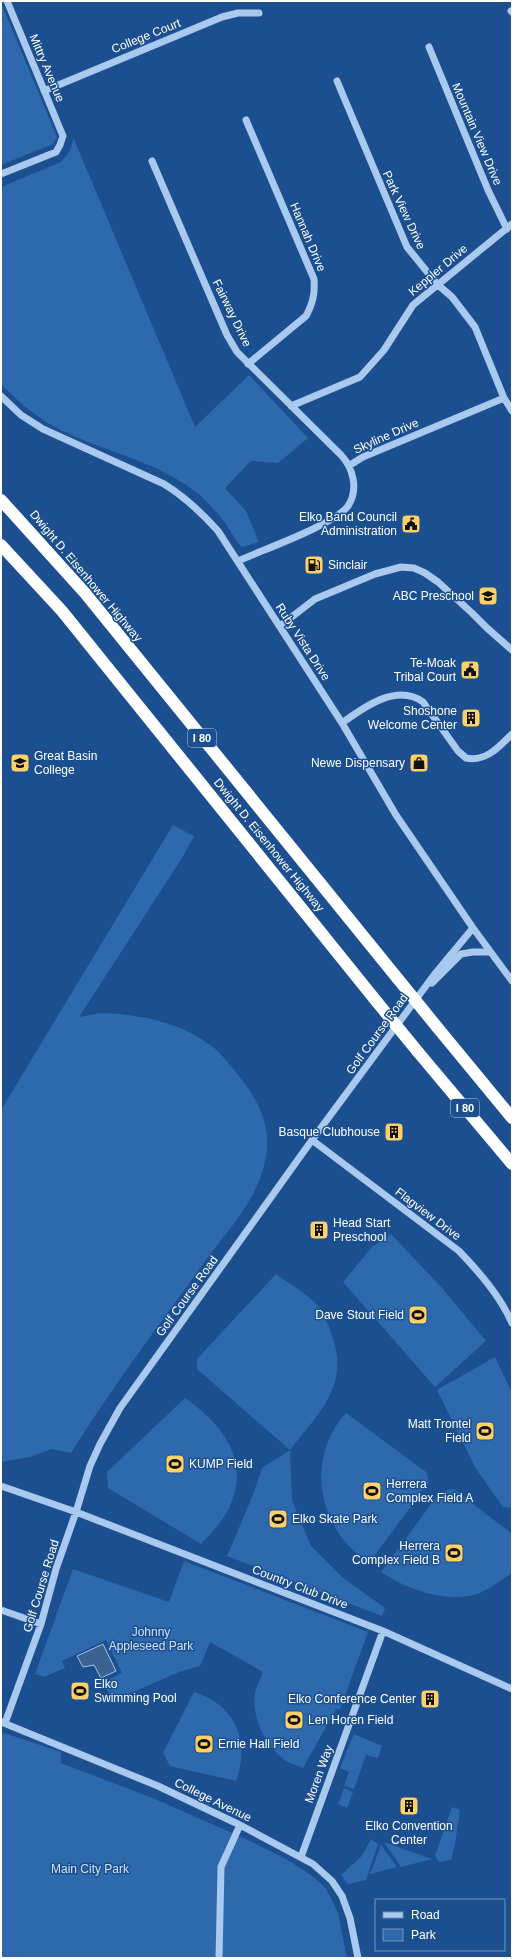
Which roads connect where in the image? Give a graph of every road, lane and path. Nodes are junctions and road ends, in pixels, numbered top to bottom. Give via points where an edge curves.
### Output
1 (7, 1) edge
2 (260, 13) dead end
3 (428, 47) dead end
4 (337, 81) dead end
5 (44, 91) junction
6 (246, 120) dead end
7 (152, 161) dead end
8 (1, 174) edge
9 (509, 226) edge
10 (437, 284) junction
11 (248, 364) junction
12 (1, 396) edge
13 (504, 398) junction
14 (291, 406) junction
15 (512, 411) edge
16 (350, 465) junction
17 (1, 500) edge
18 (1, 545) edge
19 (238, 561) junction
20 (280, 626) junction
21 (512, 650) edge
22 (342, 723) junction
23 (512, 734) edge
24 (473, 928) junction
25 (490, 952) junction
26 (512, 981) edge
27 (421, 992) junction
28 (512, 1118) edge
29 (312, 1140) junction
30 (512, 1164) edge
31 (512, 1323) edge
32 (1, 1486) edge
33 (76, 1512) junction
34 (1, 1610) edge
35 (41, 1624) junction
36 (383, 1631) junction
37 (512, 1689) edge
38 (3, 1723) edge
39 (240, 1825) junction
40 (301, 1857) junction
41 (219, 1958) edge
42 (358, 1958) edge

1 - 5 street, Mittry Avenue
2 - 5 street, College Court via 238,13 222,17
3 - 9 street, Mountain View Drive via 488,190
4 - 10 street, Park View Drive via 407,247
5 - 8 street, Mittry Avenue via 63,136 60,145 56,152
6 - 11 street, Hannah Drive via 314,279 315,292 312,306 306,316
7 - 11 street, Fairway Drive via 227,335 236,352
9 - 10 street, Keppler Drive
10 - 13 street, Park View Drive via 452,297 475,327
10 - 14 street, Keppler Drive via 413,306 384,350 360,377
11 - 14 street, Fairway Drive
12 - 19 street, Ruby Vista Drive via 21,415 43,429 148,476 181,495 218,531
13 - 15 street
13 - 16 street, Skyline Drive via 363,457
14 - 16 street, Fairway Drive
16 - 19 street, Skyline Drive via 353,475 352,494 341,513 316,527
17 - 28 highway, Dwight D. Eisenhower Highway / I 80, bridge via 85,593
18 - 30 highway, Dwight D. Eisenhower Highway / I 80, bridge via 62,611 377,1002
19 - 20 street, Ruby Vista Drive
20 - 21 street via 315,599 375,574 401,567 414,568 438,582
20 - 22 street, Ruby Vista Drive
22 - 23 street via 372,703 390,696 409,696 423,702 458,751 466,758 482,758
22 - 24 street, Ruby Vista Drive via 396,815
24 - 25 street, Ruby Vista Drive
24 - 27 street, Golf Course Road
25 - 26 street, Ruby Vista Drive
25 - 27 street via 461,954
27 - 29 street, Golf Course Road
29 - 31 street, Flagview Drive via 459,1251 496,1294
29 - 33 street, Golf Course Road via 120,1408 90,1466
32 - 33 street, Country Club Drive
33 - 35 street, Golf Course Road via 56,1569
33 - 36 street, Country Club Drive
34 - 35 street
35 - 38 street, Golf Course Road
36 - 37 street, Country Club Drive
36 - 40 street, Moren Way
38 - 39 street, College Avenue via 158,1786
39 - 40 street, College Avenue
39 - 41 street via 221,1867
40 - 42 street, College Avenue via 320,1869 340,1892 350,1918

